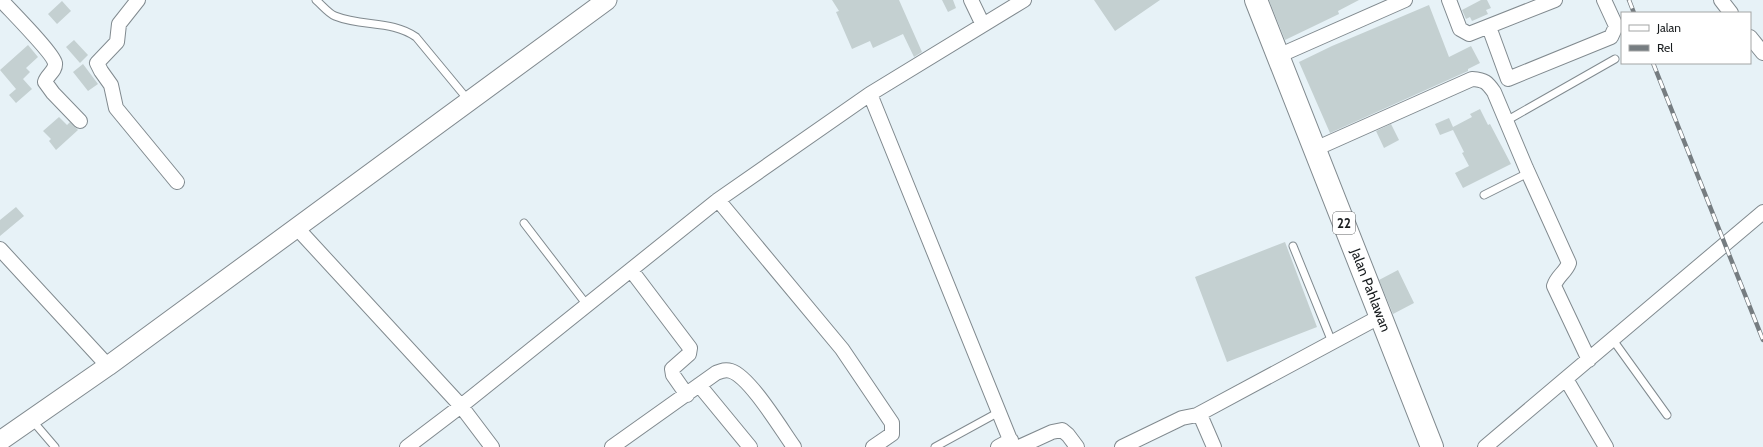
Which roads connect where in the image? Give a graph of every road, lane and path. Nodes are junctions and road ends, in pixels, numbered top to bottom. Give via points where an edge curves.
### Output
1 (1, 0) edge
2 (138, 0) edge
3 (316, 0) edge
4 (607, 0) edge
5 (971, 0) edge
6 (1024, 0) edge
7 (1256, 0) edge
8 (1405, 0) edge
9 (1449, 0) edge
10 (1555, 0) edge
11 (1604, 0) edge
12 (1721, 0) edge
13 (1375, 6) edge
14 (1730, 12) edge
15 (984, 25) junction
16 (1489, 27) junction
17 (1751, 38) edge
18 (1763, 53) edge
19 (1278, 56) junction
20 (1615, 59) dead end
21 (870, 94) junction
22 (469, 101) junction
23 (80, 121) dead end
24 (1506, 121) junction
25 (1315, 149) junction
26 (1528, 173) junction
27 (177, 182) dead end
28 (1484, 195) dead end
29 (718, 200) junction
30 (1763, 212) edge
31 (524, 223) dead end
32 (296, 227) junction
33 (1293, 246) dead end
34 (0, 249) edge
35 (631, 270) junction
36 (587, 305) junction
37 (1380, 316) junction
38 (1613, 340) junction
39 (1332, 342) junction
40 (1589, 360) junction
41 (108, 366) junction
42 (1566, 379) junction
43 (699, 385) junction
44 (687, 395) junction
45 (461, 406) junction
46 (999, 412) junction
47 (1197, 415) junction
48 (1667, 415) dead end
49 (31, 419) junction
50 (0, 441) edge
51 (879, 445) edge
52 (1014, 445) edge
53 (55, 447) edge
54 (407, 447) edge
55 (492, 447) edge
56 (612, 447) edge
57 (750, 447) edge
58 (794, 447) edge
59 (935, 447) edge
60 (998, 447) edge
61 (1077, 447) edge
62 (1122, 447) edge
63 (1214, 447) edge
64 (1432, 447) edge
65 (1485, 447) edge
66 (1606, 447) edge

1 - 23 street via 55,62 45,82
2 - 27 street via 118,24 117,42 97,63 111,85 116,108
3 - 22 lane via 333,15 349,20 399,27 408,31 416,37
4 - 22 street
5 - 15 street
6 - 15 street
7 - 19 highway, Jalan Pahlawan / 22
8 - 13 street
9 - 16 street via 1462,32 1469,34
10 - 16 street
11 - 16 street via 1616,26 1610,37 1508,79
12 - 14 street
13 - 19 street
15 - 21 street
17 - 18 street
19 - 25 highway, Jalan Pahlawan / 22
20 - 24 lane
21 - 29 street
21 - 46 street
22 - 32 street
24 - 25 street via 1489,85 1482,80 1472,79
24 - 26 street
25 - 37 highway, Jalan Pahlawan / 22
26 - 28 lane
26 - 40 street via 1569,263 1557,277 1554,286
29 - 35 street
29 - 51 street via 846,355 892,423 892,434
30 - 38 street
31 - 36 lane
32 - 41 street
32 - 45 street
33 - 39 lane
34 - 41 street
35 - 36 street
35 - 44 street via 690,348 689,354 672,368 672,375
36 - 45 street
37 - 39 street
37 - 64 highway, Jalan Pahlawan / 22
38 - 40 street
38 - 48 lane
39 - 47 street
40 - 42 street
41 - 49 street
42 - 65 street
42 - 66 street
43 - 44 street
43 - 57 street
43 - 58 street via 723,370 737,374 752,389
44 - 56 street
45 - 54 street
45 - 55 street
46 - 52 street
46 - 59 lane
47 - 62 street via 1182,418
47 - 63 street via 1201,417
49 - 50 street
49 - 53 lane
52 - 60 street
52 - 61 street via 1062,430

